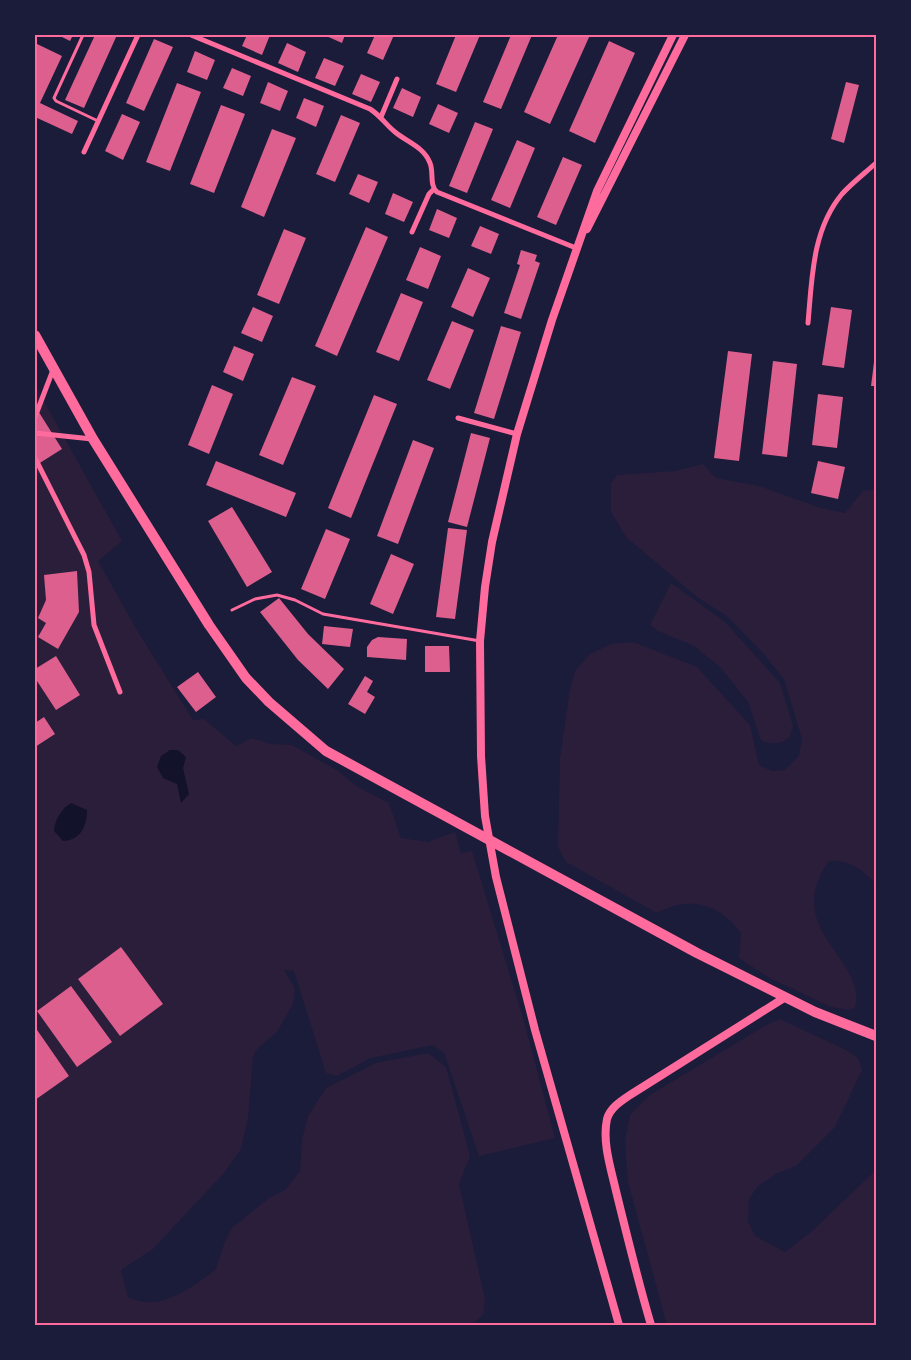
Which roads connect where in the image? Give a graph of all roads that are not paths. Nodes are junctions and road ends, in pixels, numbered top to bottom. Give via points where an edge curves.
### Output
1 (83, 35) edge
2 (138, 35) edge
3 (191, 35) edge
4 (673, 35) edge
5 (685, 35) edge
6 (397, 79) dead end
7 (381, 116) junction
8 (98, 121) junction
9 (84, 152) dead end
10 (876, 163) edge
11 (434, 189) junction
12 (412, 232) dead end
13 (576, 248) junction
14 (808, 323) dead end
15 (35, 336) edge
16 (53, 369) junction
17 (35, 417) edge
18 (458, 418) dead end
19 (35, 433) edge
20 (518, 434) junction
21 (93, 439) junction
22 (35, 458) edge
23 (232, 610) dead end
24 (480, 641) junction
25 (120, 692) dead end
26 (784, 998) junction
27 (876, 1036) edge
28 (619, 1325) edge
29 (652, 1325) edge

1 - 8 lane via 54,98
2 - 8 street
3 - 7 street
4 - 13 main road via 597,191
5 - 13 main road via 606,196
6 - 7 street
7 - 11 street via 393,131 421,149 428,158
8 - 9 street
10 - 14 street via 842,194 823,226 814,256
11 - 12 street
11 - 13 street
13 - 20 main road
15 - 16 highway
16 - 17 street
16 - 21 highway
18 - 20 street
19 - 21 street
20 - 24 main road via 492,542
21 - 26 highway via 209,625 246,678 326,751
22 - 25 street via 84,555 89,572 94,625
23 - 24 lane via 255,598 277,596 296,600 324,614
24 - 28 main road via 485,807 496,877 535,1030
26 - 27 highway
26 - 29 main road via 623,1100 607,1118 610,1166 633,1264

